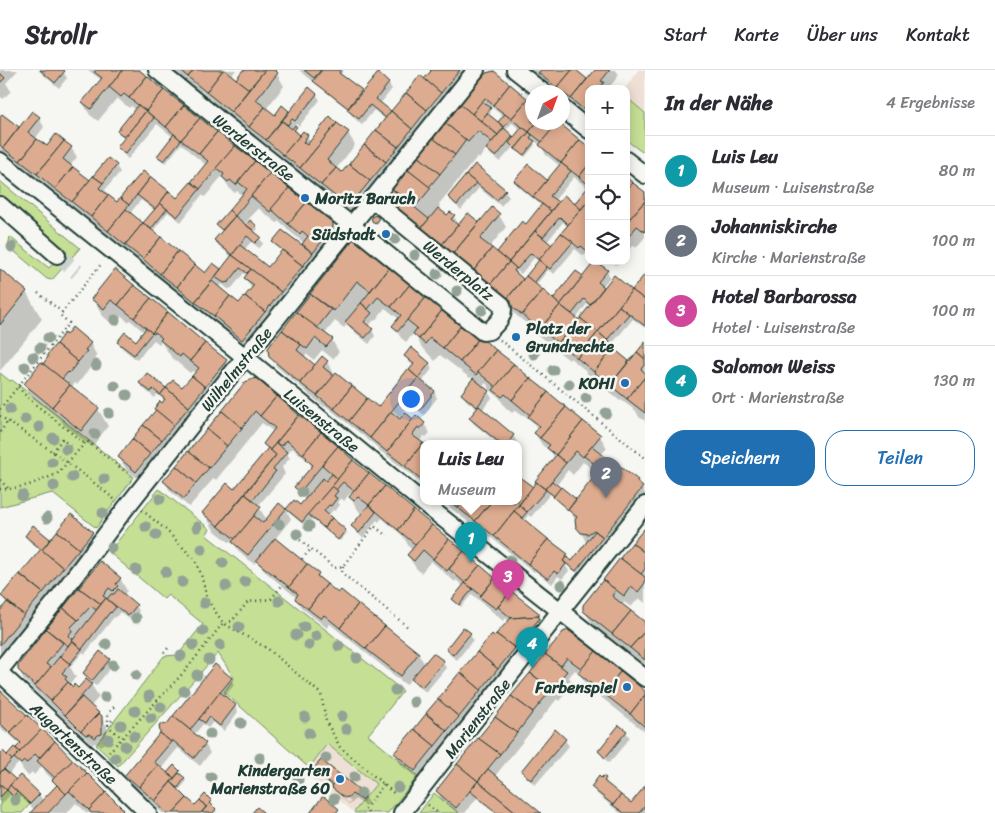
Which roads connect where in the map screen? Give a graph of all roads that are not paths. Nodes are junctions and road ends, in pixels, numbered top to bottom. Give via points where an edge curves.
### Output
1 (157, 70) edge
2 (476, 70) edge
3 (515, 70) edge
4 (534, 85) edge
5 (570, 115) edge
6 (585, 127) edge
7 (0, 160) edge
8 (630, 163) edge
9 (645, 175) edge
10 (372, 199) junction
11 (0, 205) edge
12 (352, 225) junction
13 (58, 255) tunnel mouth
14 (245, 357) junction
15 (420, 500) edge
16 (426, 505) edge
17 (645, 505) edge
18 (560, 611) junction
19 (0, 672) edge
20 (645, 678) edge
21 (406, 809) edge
22 (148, 813) edge

1 - 12 street, Werderstraße
2 - 10 street, Wilhelmstraße
3 - 4 street
5 - 6 street
7 - 14 street, Luisenstraße
8 - 9 street
10 - 12 street, Wilhelmstraße
10 - 12 street, Werderplatz via 502,305 502,316 489,331 483,332
11 - 13 street
12 - 14 street, Wilhelmstraße
14 - 15 street, Luisenstraße
14 - 19 street, Wilhelmstraße
16 - 18 street, Luisenstraße
17 - 18 street, Marienstraße
18 - 20 street, Luisenstraße
18 - 21 street, Marienstraße
19 - 22 street, Augartenstraße

